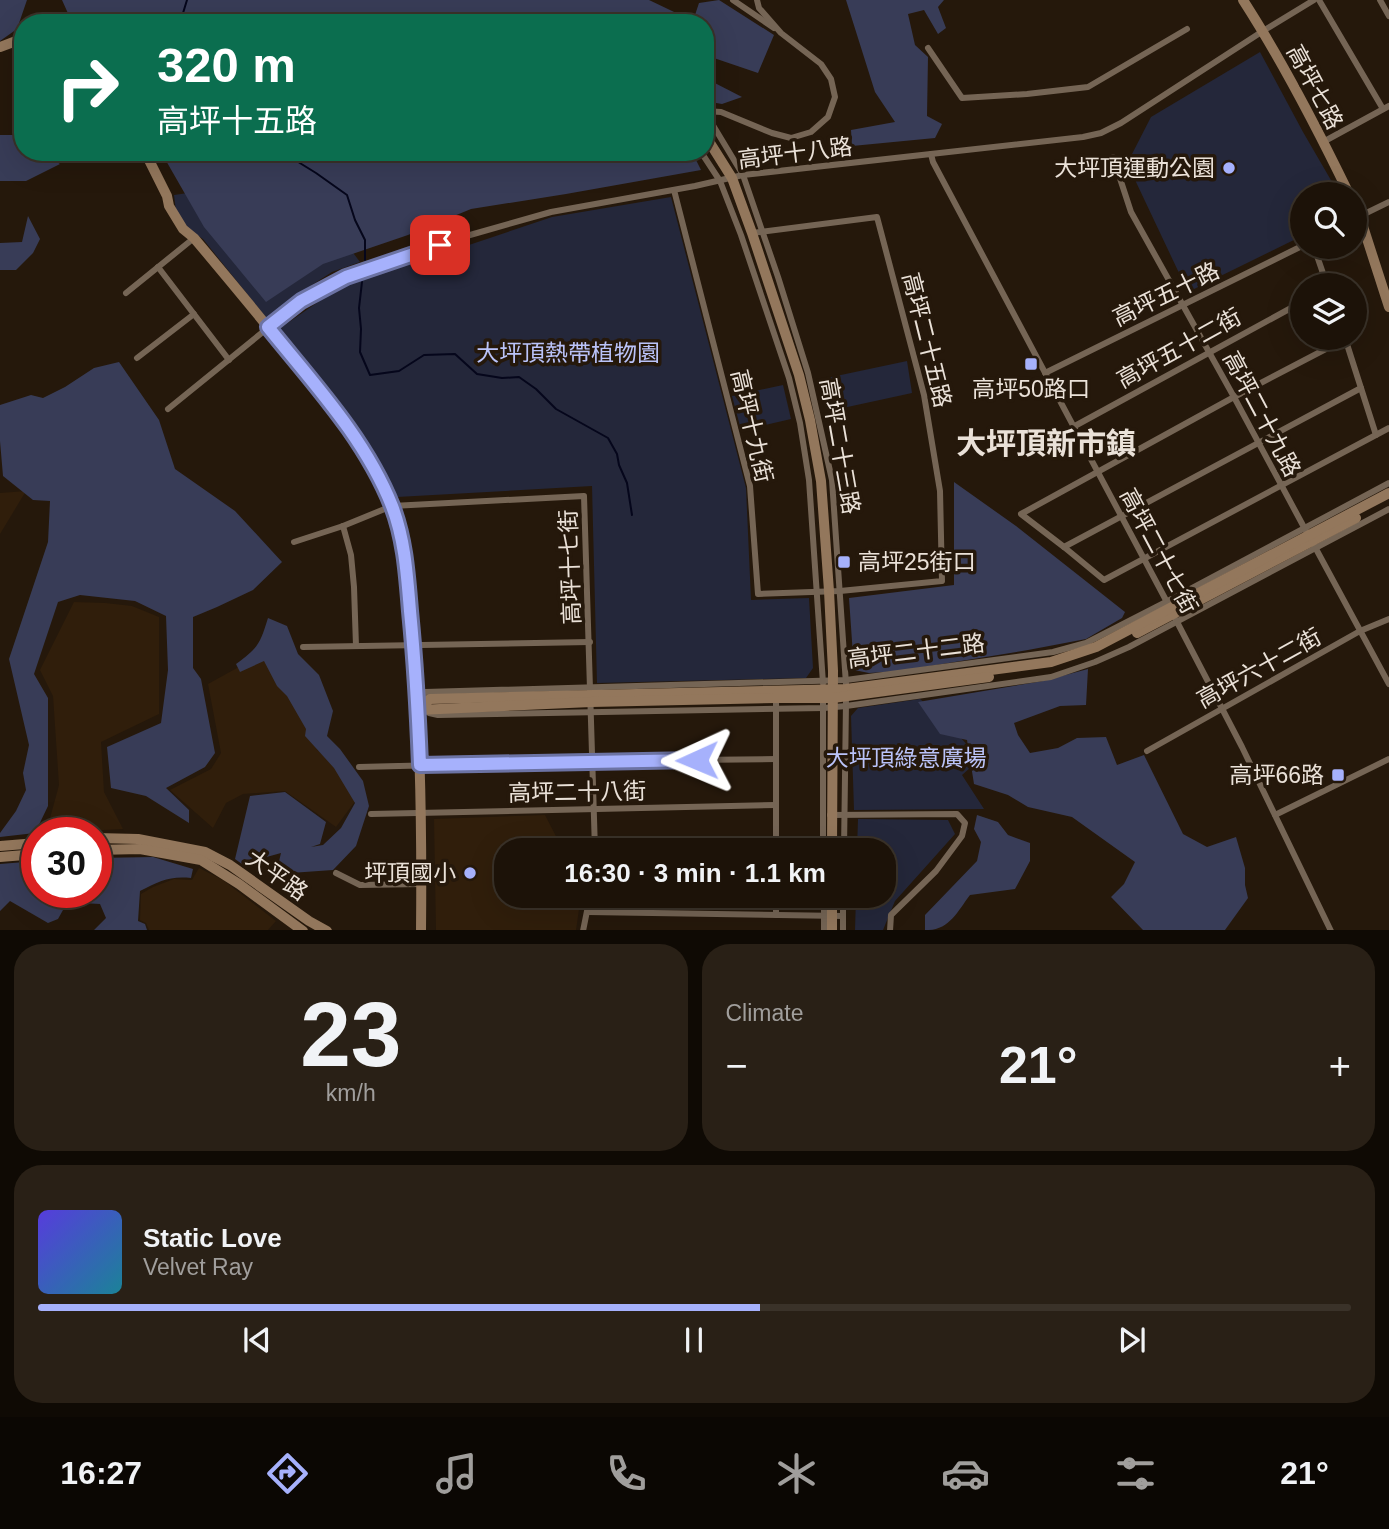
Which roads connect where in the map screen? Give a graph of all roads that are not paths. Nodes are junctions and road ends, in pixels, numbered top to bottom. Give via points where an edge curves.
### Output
1 (733, 0) edge
2 (757, 0) edge
3 (1243, 0) edge
4 (1316, 0) edge
5 (1380, 0) edge
6 (1389, 16) edge
7 (1187, 29) dead end
8 (1263, 31) junction
9 (781, 33) junction
10 (928, 48) dead end
11 (1386, 107) edge
12 (714, 112) edge
13 (714, 126) edge
14 (1323, 142) junction
15 (714, 149) edge
16 (931, 154) junction
17 (1113, 158) dead end
18 (150, 161) edge
19 (707, 161) edge
20 (743, 175) junction
21 (732, 178) junction
22 (720, 181) junction
23 (1343, 182) edge
24 (674, 190) junction
25 (1389, 202) edge
26 (1367, 213) edge
27 (757, 232) junction
28 (194, 239) junction
29 (1367, 246) edge
30 (1290, 252) edge
31 (158, 267) junction
32 (126, 293) dead end
33 (1183, 305) junction
34 (1389, 307) edge
35 (1290, 308) edge
36 (194, 314) junction
37 (268, 327) junction
38 (1322, 350) edge
39 (1349, 350) edge
40 (1209, 351) junction
41 (137, 358) dead end
42 (229, 360) junction
43 (1045, 373) junction
44 (1361, 388) junction
45 (1234, 397) junction
46 (168, 409) dead end
47 (1073, 426) junction
48 (1389, 428) edge
49 (1376, 435) junction
50 (1258, 443) junction
51 (1097, 473) junction
52 (1389, 483) edge
53 (1281, 486) junction
54 (1389, 493) edge
55 (1389, 500) edge
56 (392, 506) junction
57 (1389, 509) edge
58 (1121, 517) junction
59 (343, 526) junction
60 (1310, 538) junction
61 (294, 542) dead end
62 (1064, 547) junction
63 (1143, 559) junction
64 (840, 591) junction
65 (823, 592) junction
66 (1172, 612) junction
67 (1389, 619) edge
68 (1360, 631) junction
69 (590, 642) junction
70 (414, 645) junction
71 (356, 646) junction
72 (303, 647) dead end
73 (1389, 684) edge
74 (846, 693) junction
75 (828, 694) junction
76 (776, 695) junction
77 (592, 699) junction
78 (1222, 709) junction
79 (418, 710) junction
80 (1147, 751) dead end
81 (776, 759) junction
82 (1389, 760) edge
83 (593, 761) junction
84 (420, 765) junction
85 (359, 768) dead end
86 (775, 805) junction
87 (594, 808) junction
88 (422, 813) junction
89 (371, 814) dead end
90 (828, 815) junction
91 (845, 815) junction
92 (1275, 815) junction
93 (112, 838) edge
94 (595, 838) edge
95 (776, 838) edge
96 (825, 838) edge
97 (831, 838) edge
98 (844, 838) edge
99 (21, 844) edge
100 (0, 846) edge
101 (112, 850) edge
102 (21, 855) edge
103 (203, 856) junction
104 (0, 857) edge
105 (336, 873) dead end
106 (421, 884) junction
107 (588, 908) edge
108 (776, 908) edge
109 (830, 908) edge
110 (833, 908) edge
111 (837, 908) edge
112 (588, 912) junction
113 (776, 915) junction
114 (833, 915) junction
115 (303, 930) edge
116 (327, 930) edge
117 (421, 930) edge
118 (583, 930) edge
119 (824, 930) edge
120 (832, 930) edge
121 (843, 930) edge
122 (890, 930) edge
123 (1331, 930) edge

1 - 9 street
2 - 9 street
3 - 8 street, 高坪七路
4 - 8 street, 高坪十八路
4 - 11 street
5 - 6 street
7 - 10 street via 1088,87 1027,94 962,98
8 - 14 street, 高坪七路
8 - 16 street, 高坪十八路 via 1101,133
9 - 12 street via 821,64 831,79 835,97 828,117 811,132 791,138
11 - 14 street
13 - 20 street, 高坪二十三路
14 - 23 street, 高坪七路
15 - 21 street, 高坪二十三路
16 - 20 street, 高坪十八路
16 - 43 street, 高坪二十七街
17 - 33 street, 高坪二十九路 via 1132,212
18 - 28 street via 169,206
19 - 22 street, 高坪二十三路
20 - 21 street, 高坪十八路
20 - 27 street, 高坪二十三路
21 - 22 street, 高坪十八路
21 - 27 street, 高坪二十三路
22 - 24 street, 高坪十八路
22 - 65 street, 高坪二十三路 via 789,378 800,423
24 - 37 street, 高坪十八路 via 551,212 463,237 346,277 301,301
24 - 65 street, 高坪十九街 via 750,486 758,594
25 - 26 street
27 - 64 street, 高坪二十三路 via 808,373 832,480
27 - 64 street, 高坪二十五路 via 877,217 924,395 940,491 942,581
27 - 65 street, 高坪二十三路 via 810,420 821,481
28 - 31 street
28 - 37 street
29 - 34 street
30 - 33 street, 高坪五十路
31 - 32 street
31 - 36 street
33 - 40 street, 高坪二十九路
33 - 43 street, 高坪五十路
35 - 40 street, 高坪五十二街
36 - 41 street
36 - 42 street
37 - 42 street, 高坪十八路
37 - 56 street via 351,431
38 - 45 street
39 - 44 street
40 - 45 street, 高坪二十九路
40 - 47 street, 高坪五十二街
42 - 46 street, 高坪十八路
43 - 47 street, 高坪二十七街
44 - 49 street
44 - 50 street
45 - 50 street, 高坪二十九路
45 - 51 street
47 - 51 street, 高坪二十七街
48 - 49 street
49 - 53 street
50 - 53 street, 高坪二十九路
50 - 58 street
51 - 58 street, 高坪二十七街
51 - 62 street via 1021,514
52 - 60 street, 高坪二十二路
53 - 60 street, 高坪二十九路
53 - 63 street
54 - 60 street, 高坪二十二路
55 - 60 street, 高坪二十二路
56 - 59 street, 高坪十七街
56 - 69 street, 高坪十七街 via 584,496
56 - 70 street via 405,556
57 - 60 street, 高坪二十二路
58 - 62 street
58 - 63 street, 高坪二十七街
59 - 61 street, 高坪十七街
59 - 71 street via 351,555
60 - 66 street, 高坪二十二路
60 - 68 street, 高坪二十九路
62 - 63 street via 1104,580
63 - 66 street, 高坪二十七街
64 - 65 street, 高坪十九街
64 - 74 street, 高坪二十三路
65 - 75 street, 高坪二十三路
66 - 74 street, 高坪二十二路 via 1053,652
66 - 74 street, 高坪二十二路 via 1096,654 1055,667
66 - 78 street, 高坪二十七街
67 - 68 street, 高坪六十二街
68 - 73 street, 高坪二十九路
68 - 78 street, 高坪六十二街
69 - 70 street
69 - 77 street, 高坪十七街
70 - 71 street
70 - 79 street
71 - 72 street
74 - 75 street, 高坪二十二路
74 - 75 street, 高坪二十二路
74 - 91 street, 高坪二十三路
75 - 76 street, 高坪二十二路
75 - 76 street, 高坪二十二路
75 - 90 street, 高坪二十三路
76 - 77 street, 高坪二十二路
76 - 77 street, 高坪二十二路
76 - 81 street
77 - 79 street, 高坪二十二路
77 - 79 street, 高坪二十二路 via 425,692
77 - 83 street, 高坪十七街
78 - 80 street, 高坪六十二街
78 - 92 street, 高坪二十七街
79 - 84 street
81 - 83 street
81 - 86 street
82 - 92 street
83 - 84 street
83 - 87 street, 高坪十七街
84 - 85 street
84 - 88 street
86 - 87 street, 高坪二十八街
86 - 95 street
87 - 88 street, 高坪二十八街
87 - 94 street, 高坪十七街
88 - 89 street, 高坪二十八街
88 - 106 street
90 - 91 street
90 - 96 street, 高坪二十三路
90 - 97 street, 高坪二十三路
91 - 98 street, 高坪二十三路
91 - 122 street via 957,814 965,823 962,836 936,870 891,915
92 - 123 street, 高坪二十七街
93 - 103 street via 138,839
99 - 100 street
101 - 103 street
102 - 104 street
103 - 115 street, 大平路
103 - 116 street, 大平路 via 230,865
105 - 106 street via 360,885
106 - 117 street
107 - 112 street
108 - 113 street
109 - 114 street
110 - 114 street
111 - 114 street
112 - 113 street
112 - 118 street
113 - 114 street
114 - 119 street
114 - 120 street
114 - 121 street

